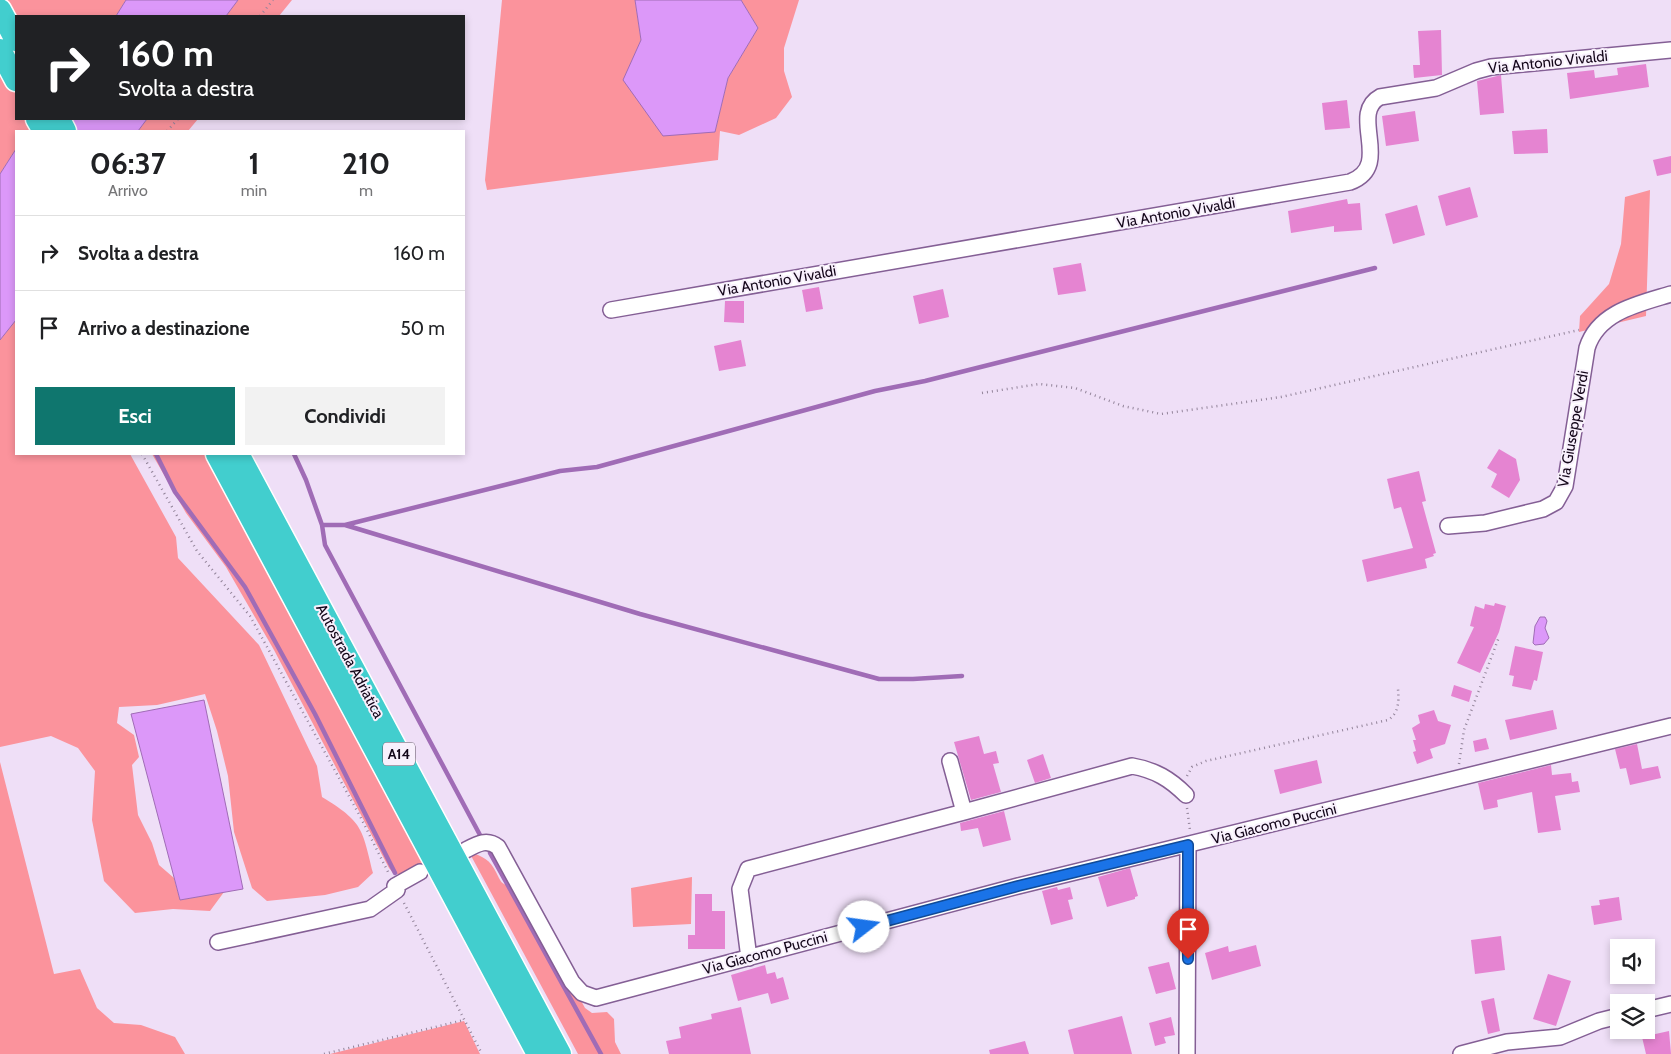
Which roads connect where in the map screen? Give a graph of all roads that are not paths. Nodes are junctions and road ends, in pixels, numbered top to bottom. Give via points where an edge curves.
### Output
1 (0, 10) edge
2 (15, 38) edge
3 (0, 50) edge
4 (1671, 50) edge
5 (15, 78) edge
6 (1671, 294) edge
7 (611, 310) dead end
8 (218, 455) edge
9 (239, 455) edge
10 (1448, 526) dead end
11 (1671, 726) edge
12 (950, 761) dead end
13 (1186, 795) road end
14 (964, 812) junction
15 (1190, 845) junction
16 (466, 850) dead end
17 (420, 872) dead end
18 (218, 942) dead end
19 (749, 958) junction
20 (1671, 1004) edge
21 (1655, 1008) edge
22 (1610, 1018) edge
23 (538, 1054) edge
24 (560, 1054) edge
25 (1187, 1054) edge
26 (1461, 1054) edge

1 - 2 highway
3 - 5 highway
4 - 7 street, Via Antonio Vivaldi via 1491,68 1436,88 1380,97 1369,110 1368,169 1360,178 1350,182
6 - 10 street, Via Giuseppe Verdi via 1616,314 1592,335 1587,348 1565,486 1559,498 1550,506 1525,514 1485,523
8 - 23 highway, Autostrada Adriatica / A14
9 - 24 highway, Autostrada Adriatica / A14
11 - 15 street, Via Giacomo Puccini
12 - 14 street
13 - 14 street via 1172,781 1148,768 1132,766
14 - 19 street via 748,869 740,889
15 - 19 street, Via Giacomo Puccini via 1018,886
15 - 25 street
16 - 19 street, Via Giacomo Puccini via 483,842 498,847 572,982 589,996 601,997
17 - 18 street via 370,909
20 - 21 street
22 - 26 street via 1560,1036 1507,1042

